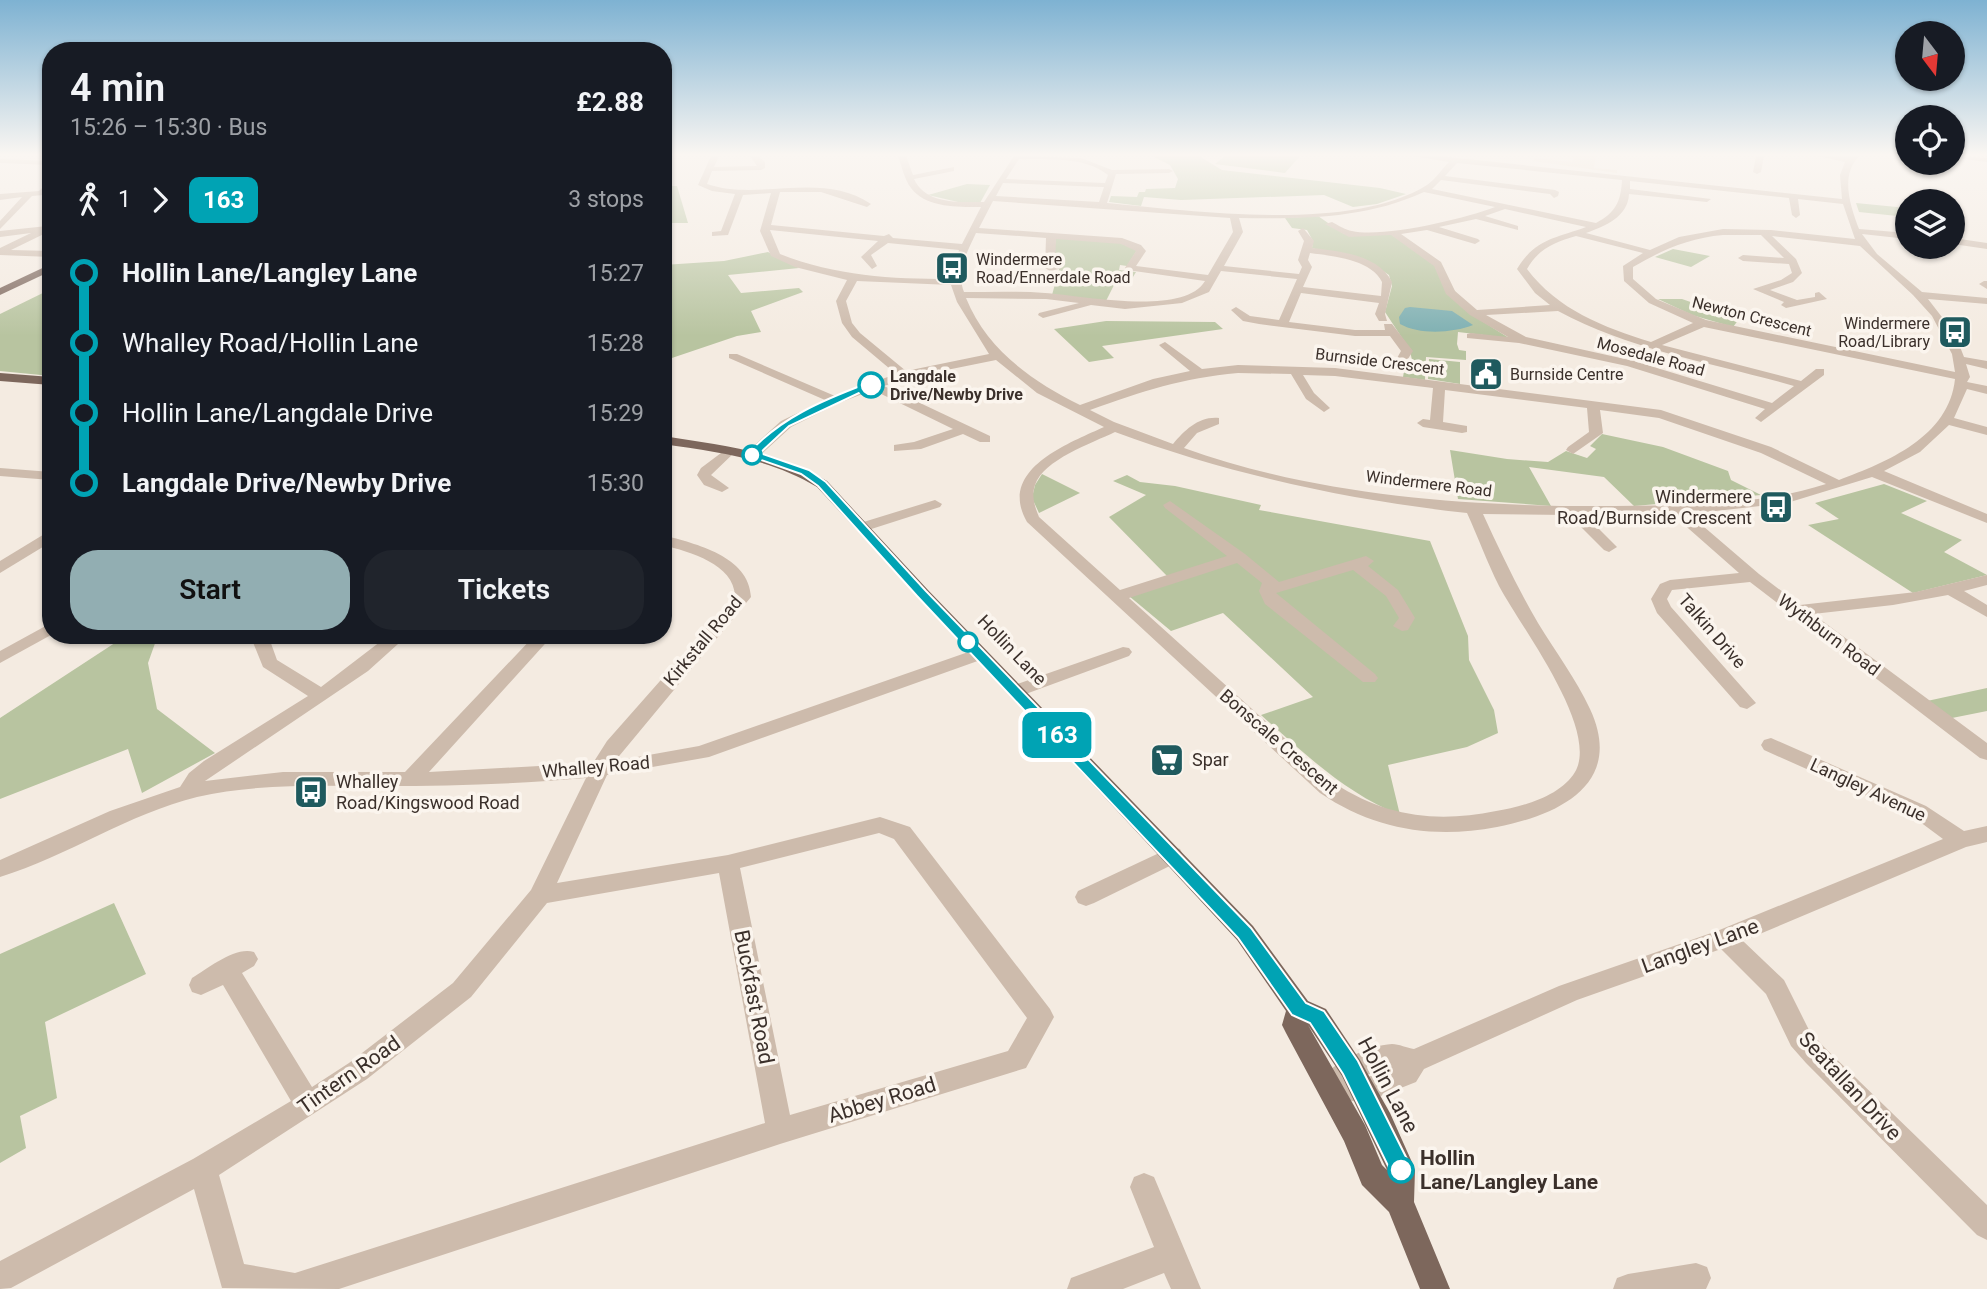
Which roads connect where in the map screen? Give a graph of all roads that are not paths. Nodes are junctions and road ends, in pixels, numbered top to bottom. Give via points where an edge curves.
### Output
1 (731, 216) edge
2 (770, 216) edge
3 (982, 216) edge
4 (1234, 216) edge
5 (1477, 216) joint
6 (1551, 216) edge
7 (1614, 216) edge
8 (1851, 216) edge
9 (1329, 224) dead end
10 (1428, 226) junction
11 (1595, 226) junction
12 (766, 227) junction
13 (1515, 228) dead end
14 (42, 230) edge
15 (974, 230) junction
16 (1303, 231) dead end
17 (42, 232) edge
18 (895, 232) dead end
19 (1391, 232) junction
20 (1576, 233) junction
21 (0, 234) edge
22 (715, 234) dead end
23 (1765, 234) junction
24 (1051, 236) junction
25 (1895, 236) edge
26 (1859, 237) junction
27 (884, 240) junction
28 (1479, 240) dead end
29 (1965, 243) edge
30 (1987, 246) edge
31 (964, 247) junction
32 (1308, 250) junction
33 (0, 253) edge
34 (1652, 253) junction
35 (42, 254) edge
36 (1743, 258) dead end
37 (1793, 261) junction
38 (872, 266) dead end
39 (1058, 268) dead end
40 (1217, 268) junction
41 (42, 271) edge
42 (1302, 277) junction
43 (1212, 279) junction
44 (852, 280) junction
45 (956, 282) junction
46 (1299, 290) junction
47 (0, 292) edge
48 (1386, 294) junction
49 (960, 295) junction
50 (1819, 295) dead end
51 (1918, 295) junction
52 (1987, 301) edge
53 (1087, 302) junction
54 (1560, 308) junction
55 (1236, 310) dead end
56 (1475, 313) junction
57 (1044, 315) dead end
58 (1703, 323) junction
59 (1283, 324) junction
60 (1394, 333) junction
61 (1471, 336) dead end
62 (1522, 340) junction
63 (1164, 345) dead end
64 (1651, 346) junction
65 (733, 356) dead end
66 (996, 356) junction
67 (1402, 359) dead end
68 (1962, 360) junction
69 (1987, 365) edge
70 (1295, 369) junction
71 (1820, 372) dead end
72 (1199, 373) junction
73 (904, 375) junction
74 (0, 377) edge
75 (42, 380) edge
76 (1964, 381) junction
77 (871, 385) junction
78 (1802, 385) junction
79 (1439, 386) junction
80 (1987, 390) edge
81 (835, 400) junction
82 (1593, 405) junction
83 (1772, 407) junction
84 (1324, 408) dead end
85 (1077, 411) junction
86 (1760, 418) dead end
87 (1214, 421) dead end
88 (1947, 421) junction
89 (1113, 428) junction
90 (964, 429) junction
91 (1462, 429) dead end
92 (1987, 431) edge
93 (985, 439) dead end
94 (672, 442) edge
95 (900, 448) dead end
96 (1175, 450) junction
97 (1573, 450) dead end
98 (729, 451) junction
99 (752, 455) junction
100 (1871, 471) junction
101 (0, 472) edge
102 (42, 475) edge
103 (1838, 484) junction
104 (722, 488) dead end
105 (935, 504) dead end
106 (1170, 505) dead end
107 (1473, 509) junction
108 (1573, 510) junction
109 (1677, 511) junction
110 (1987, 519) edge
111 (862, 527) junction
112 (42, 541) edge
113 (672, 543) edge
114 (1609, 547) dead end
115 (1239, 557) junction
116 (0, 568) edge
117 (1754, 577) junction
118 (1987, 580) edge
119 (1267, 591) junction
120 (1952, 591) junction
121 (1119, 597) junction
122 (1796, 610) junction
123 (1987, 611) edge
124 (1402, 626) dead end
125 (42, 633) edge
126 (262, 644) edge
127 (389, 644) edge
128 (537, 644) edge
129 (1123, 652) dead end
130 (980, 654) junction
131 (0, 658) edge
132 (1369, 678) dead end
133 (1016, 691) junction
134 (321, 696) junction
135 (1747, 703) dead end
136 (1771, 745) dead end
137 (1987, 752) edge
138 (600, 769) junction
139 (411, 778) junction
140 (187, 793) junction
141 (1987, 834) edge
142 (1961, 840) junction
143 (1172, 855) junction
144 (728, 863) junction
145 (0, 869) edge
146 (540, 895) junction
147 (1086, 897) dead end
148 (1725, 938) junction
149 (201, 985) dead end
150 (1299, 1009) junction
151 (1357, 1079) junction
152 (1330, 1086) junction
153 (308, 1105) junction
154 (780, 1131) junction
155 (203, 1169) junction
156 (1144, 1187) dead end
157 (1400, 1202) junction
158 (1987, 1225) edge
159 (1171, 1256) junction
160 (0, 1277) edge
161 (1696, 1278) dead end
162 (1082, 1289) edge
163 (1186, 1289) edge
164 (1435, 1289) edge
165 (1628, 1289) edge

1 - 22 street via 725,233
2 - 12 street
3 - 15 street, Windermere Road
4 - 40 street via 1238,232
5 - 10 street
5 - 13 street
6 - 11 street
7 - 11 street, Mosedale Road
8 - 26 street
9 - 19 street via 1351,234
10 - 19 street
10 - 28 street
11 - 20 street, Mosedale Road
12 - 27 street
12 - 44 street via 776,256
14 - 21 street
15 - 24 street
15 - 31 street, Windermere Road
16 - 32 street
17 - 33 street
18 - 27 street
19 - 56 street, Mosedale Road via 1438,264 1449,288
20 - 34 street
20 - 54 street, Mosedale Road via 1535,248 1524,259 1522,269 1530,285
23 - 26 street, Newton Crescent
23 - 34 street, Newton Crescent via 1685,238
23 - 37 street
24 - 39 street via 1050,268
24 - 43 street via 1132,243 1142,251 1130,268
25 - 26 street, Newton Crescent
26 - 51 street
27 - 31 street
27 - 38 street via 866,257
29 - 30 street
31 - 45 street, Windermere Road
32 - 42 street
32 - 48 street via 1367,264 1387,278
33 - 35 street
34 - 58 street, Newton Crescent via 1629,266 1628,279 1664,307
36 - 37 street
37 - 50 street via 1797,280 1753,287 1790,304 1822,299
40 - 42 street
40 - 43 street
41 - 47 main road
42 - 46 street
43 - 53 street via 1205,289 1178,302 1144,306
44 - 45 street
44 - 73 street via 841,301 847,323
45 - 49 street, Windermere Road
46 - 48 street
46 - 59 street
48 - 60 street via 1380,314
49 - 53 street via 1046,296
49 - 66 street, Windermere Road via 965,314
51 - 52 street
51 - 68 street via 1950,336
53 - 57 street via 1084,308
54 - 56 street, Mosedale Road
54 - 64 street, Mosedale Road
55 - 59 street via 1247,319
56 - 62 street, Mosedale Road
58 - 64 street
58 - 76 street, Newton Crescent
59 - 60 street
60 - 67 street via 1407,351
61 - 62 street, Mosedale Road
62 - 83 street, Mosedale Road via 1630,363
63 - 72 street
64 - 78 street, Mosedale Road
65 - 81 street
66 - 73 street
66 - 85 street, Windermere Road
68 - 69 street
68 - 76 street
70 - 72 street, Burnside Crescent
70 - 79 street, Burnside Crescent
70 - 84 street via 1302,386
71 - 78 street
72 - 85 street, Burnside Crescent via 1157,382
73 - 77 street
74 - 75 main road
76 - 80 street, Newton Crescent
76 - 88 street, Windermere Road
77 - 81 street
77 - 90 street
78 - 83 street
79 - 82 street, Burnside Crescent
79 - 91 street via 1430,424
81 - 99 street via 786,424
82 - 97 street via 1596,433
82 - 103 street, Burnside Crescent via 1661,414 1766,450
83 - 86 street
85 - 89 street, Windermere Road
87 - 96 street via 1192,430
88 - 92 street
88 - 100 street, Windermere Road via 1915,449
89 - 96 street, Windermere Road
89 - 121 street, Bonscale Crescent via 1045,463 1031,477 1024,495 1032,519
90 - 93 street
90 - 95 street
94 - 98 main road, Hollin Lane
96 - 107 street, Windermere Road via 1275,477
98 - 99 main road, Hollin Lane
98 - 104 street via 704,475
99 - 111 main road, Hollin Lane via 805,472
100 - 103 street, Windermere Road
100 - 110 street
101 - 102 street
103 - 109 street, Windermere Road via 1770,502
105 - 111 street
106 - 115 street
107 - 108 street, Windermere Road
107 - 121 street, Bonscale Crescent via 1507,585 1580,708 1591,745 1581,779 1554,801 1469,826 1417,825 1377,815 1345,800
108 - 109 street, Windermere Road
108 - 114 street
109 - 117 street, Wythburn Road
111 - 130 main road, Hollin Lane
112 - 116 street
113 - 138 street, Kirkstall Road via 710,557 736,573 743,582 743,597 622,735
115 - 119 street via 1271,582
115 - 121 street
117 - 122 street, Wythburn Road
117 - 135 street, Talkin Drive via 1676,583 1666,587 1659,599 1662,609
118 - 120 street
119 - 124 street via 1361,563 1392,593 1407,618
119 - 132 street via 1271,600
120 - 122 street
120 - 123 street
122 - 137 street, Wythburn Road
125 - 131 street
126 - 134 street via 269,663
127 - 134 street
128 - 139 street
129 - 133 street
130 - 133 main road, Hollin Lane
130 - 138 street, Whalley Road via 702,752
133 - 143 main road, Hollin Lane
134 - 140 street via 230,751 196,778
136 - 142 street, Langley Avenue via 1919,811
138 - 139 street, Whalley Road
138 - 146 street, Tintern Road
139 - 140 street, Whalley Road via 284,779
140 - 145 street, Whalley Road
141 - 142 street, Langley Lane
142 - 148 street, Langley Lane
143 - 147 street
143 - 150 main road, Hollin Lane via 1245,933
144 - 146 street, Abbey Road
144 - 154 street, Buckfast Road
144 - 154 street, Abbey Road via 880,825 902,833 1041,1017 1017,1060
146 - 153 street, Tintern Road via 462,990
148 - 151 street, Langley Lane via 1568,993 1415,1061 1392,1056
148 - 158 street, Seatallan Drive via 1774,986 1800,1038 1815,1055
149 - 153 street via 237,964
150 - 151 main road, Hollin Lane via 1317,1017
150 - 152 main road, Hollin Lane via 1295,1025
151 - 152 street, Langley Lane
151 - 157 main road, Hollin Lane via 1401,1170
152 - 157 main road, Hollin Lane via 1372,1175
153 - 155 street, Tintern Road
154 - 155 street, Abbey Road via 295,1288 233,1277
155 - 160 street, Tintern Road
156 - 159 street
157 - 164 main road, Hollin Lane
159 - 162 street
159 - 163 street
161 - 165 street

